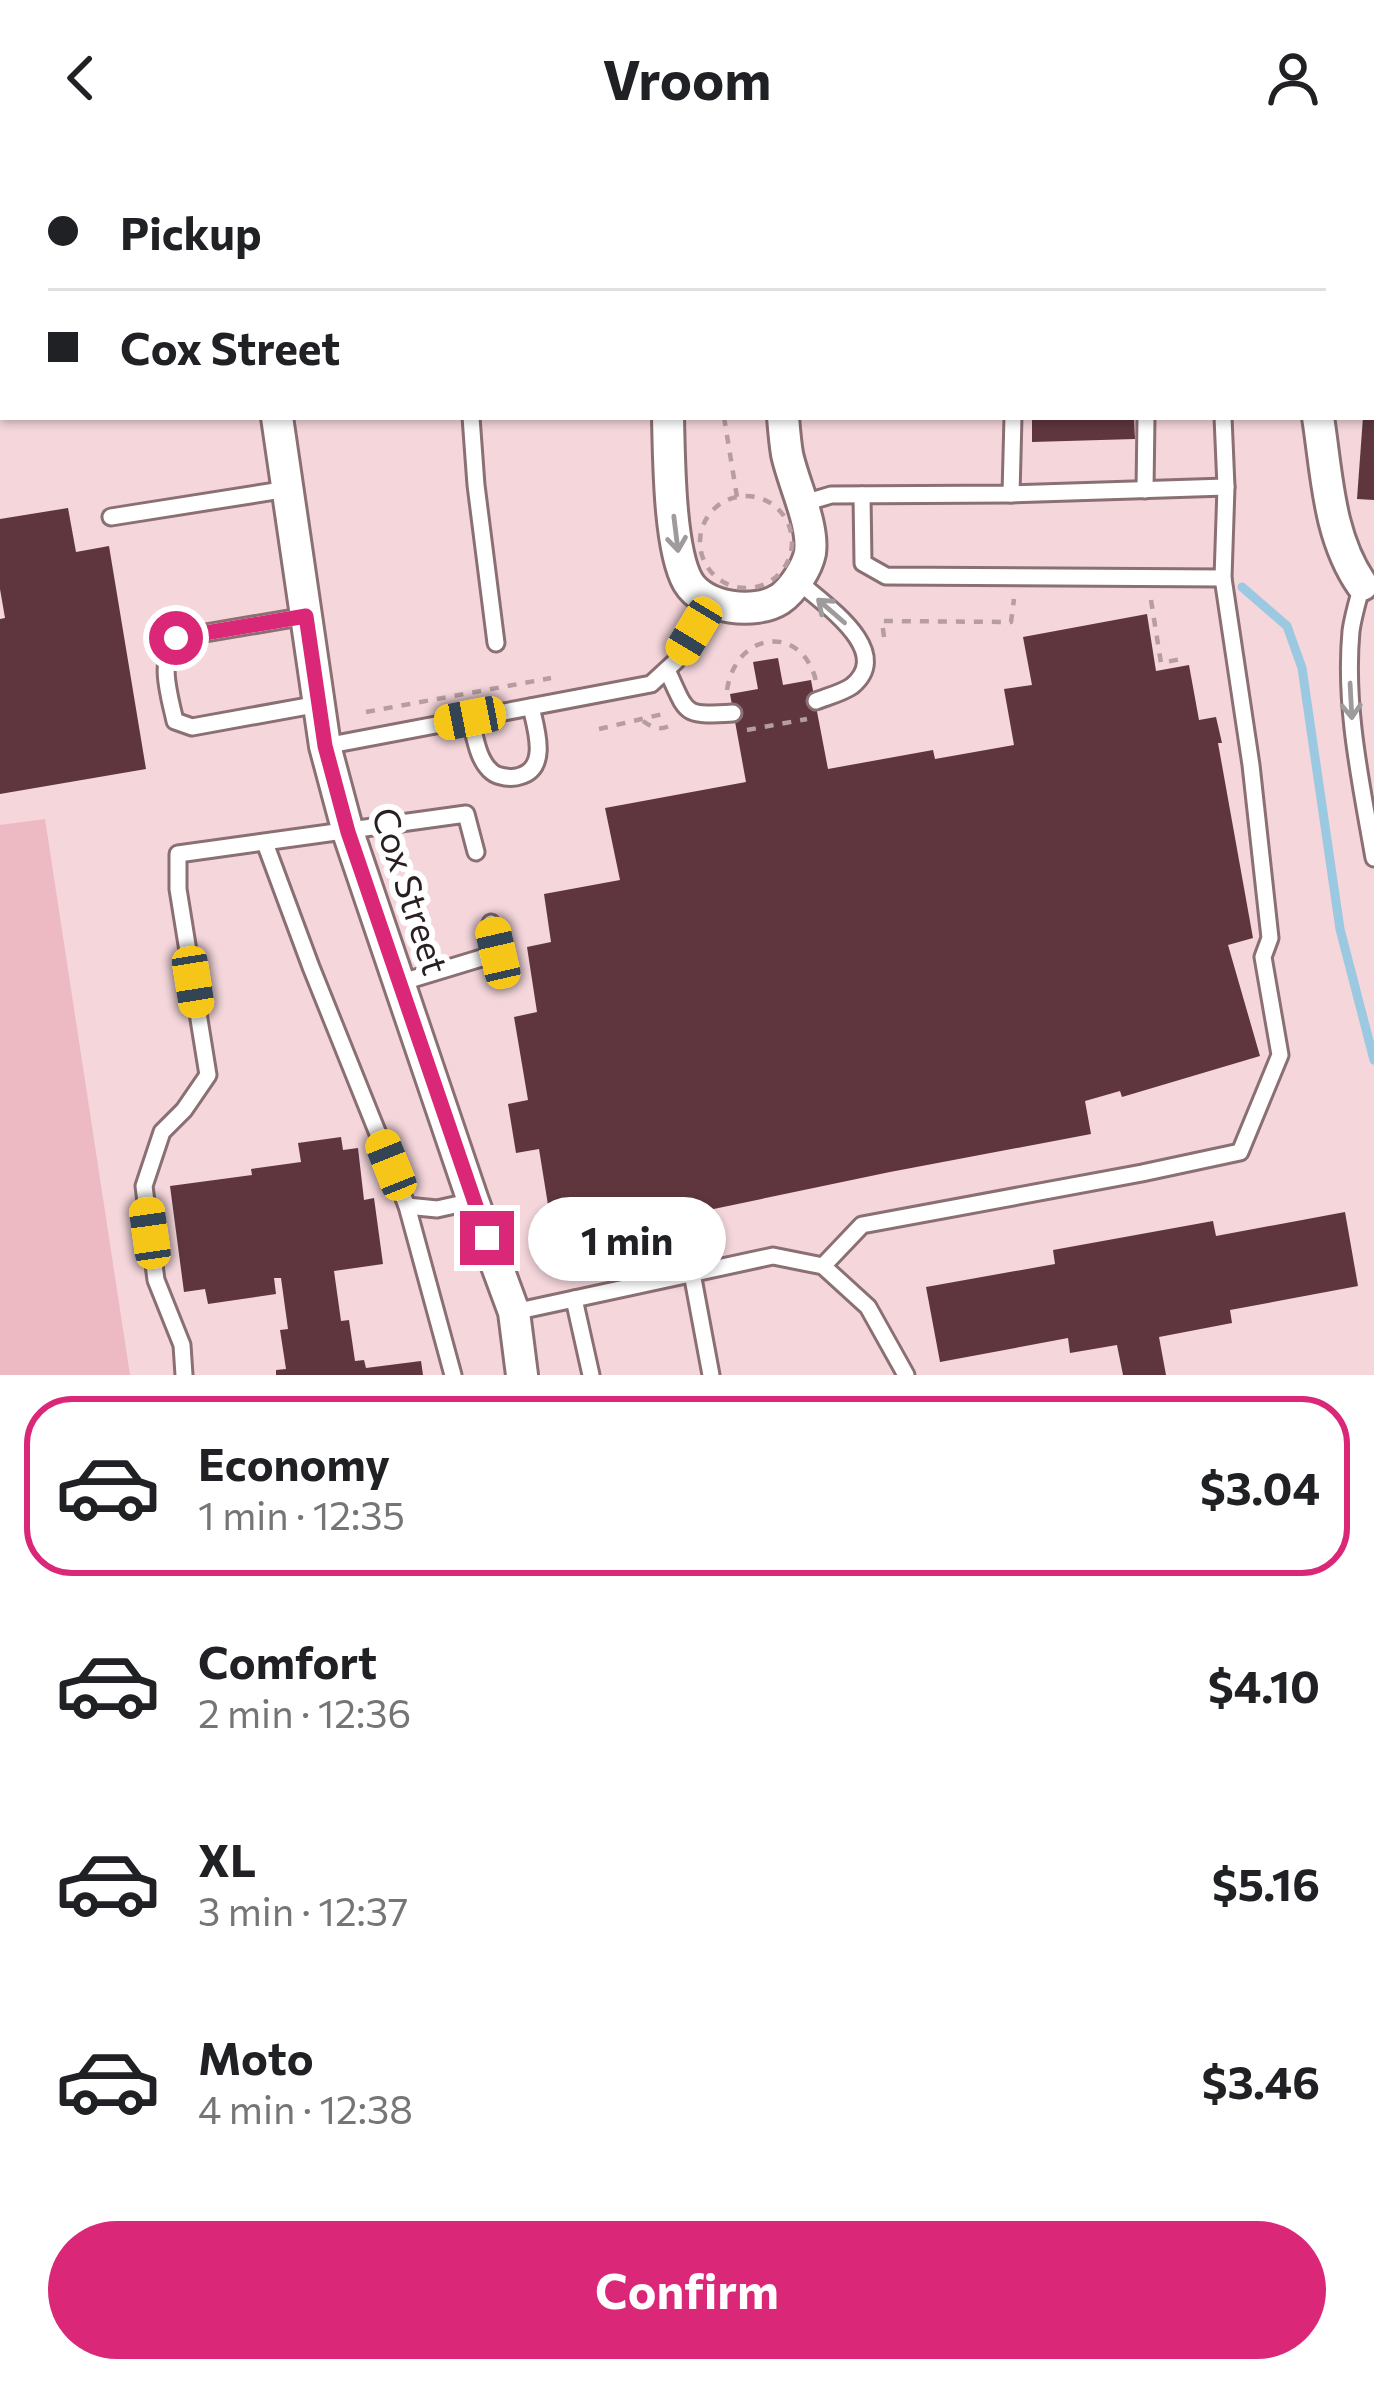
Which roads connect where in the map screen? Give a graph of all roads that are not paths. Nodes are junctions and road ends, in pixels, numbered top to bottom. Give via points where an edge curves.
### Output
1 (278, 420) edge
2 (471, 420) edge
3 (668, 420) edge
4 (783, 420) edge
5 (1012, 420) edge
6 (1146, 420) edge
7 (1223, 420) edge
8 (1318, 420) edge
9 (1226, 487) junction
10 (288, 489) junction
11 (1144, 490) junction
12 (1011, 494) junction
13 (862, 495) junction
14 (801, 504) junction
15 (111, 517) dead end
16 (1223, 578) junction
17 (796, 580) junction
18 (1368, 587) edge
19 (711, 601) junction
20 (306, 616) junction
21 (496, 643) dead end
22 (667, 670) junction
23 (818, 700) road end
24 (319, 704) junction
25 (531, 707) junction
26 (731, 713) road end
27 (470, 718) junction
28 (325, 746) junction
29 (348, 832) junction
30 (265, 843) junction
31 (476, 852) dead end
32 (1374, 858) edge
33 (491, 923) dead end
34 (399, 983) junction
35 (473, 1201) junction
36 (407, 1206) junction
37 (824, 1266) junction
38 (692, 1273) junction
39 (574, 1299) junction
40 (514, 1312) junction
41 (184, 1375) edge
42 (453, 1375) edge
43 (522, 1375) edge
44 (590, 1375) edge
45 (711, 1375) edge
46 (906, 1375) edge

1 - 10 street, Cox Street
2 - 21 lane
3 -> 19 street via 679,556 689,585
4 - 14 street
5 - 12 lane
6 - 11 lane
7 - 9 lane
8 - 18 street via 1334,524 1347,563
9 - 11 lane
9 - 16 lane
10 - 15 lane
10 - 20 street, Cox Street
11 - 12 lane
12 - 13 lane
13 - 14 lane
13 - 16 lane via 863,563 886,576
14 - 17 street via 810,552
16 - 37 lane via 1280,1055 1240,1152 862,1225
17 - 19 street via 781,598 753,608
23 -> 17 lane via 851,686 865,655 859,637
18 -> 32 lane via 1352,628 1350,684
19 - 22 lane
20 - 24 street, Cox Street
20 - 24 lane via 176,638 167,650 167,679 175,721 192,727
22 - 25 lane via 651,684
22 - 26 lane via 692,713
24 - 28 street, Cox Street
25 - 27 lane
25 - 27 lane via 538,755 521,776 493,773
27 - 28 lane
28 - 29 street, Cox Street
29 - 30 lane
29 - 31 lane via 466,814
29 - 34 street, Cox Street
30 - 36 lane
30 - 41 lane via 178,854 208,1075 162,1132 143,1186 156,1280 182,1345
33 - 34 lane via 498,953
34 - 35 street, Cox Street
35 - 36 lane
35 - 40 street, Cox Street
36 - 42 lane
37 - 38 lane via 772,1256
37 - 46 lane via 868,1306
38 - 39 lane
38 - 45 lane
39 - 40 lane
39 - 44 lane
40 - 43 street, Cox Street

